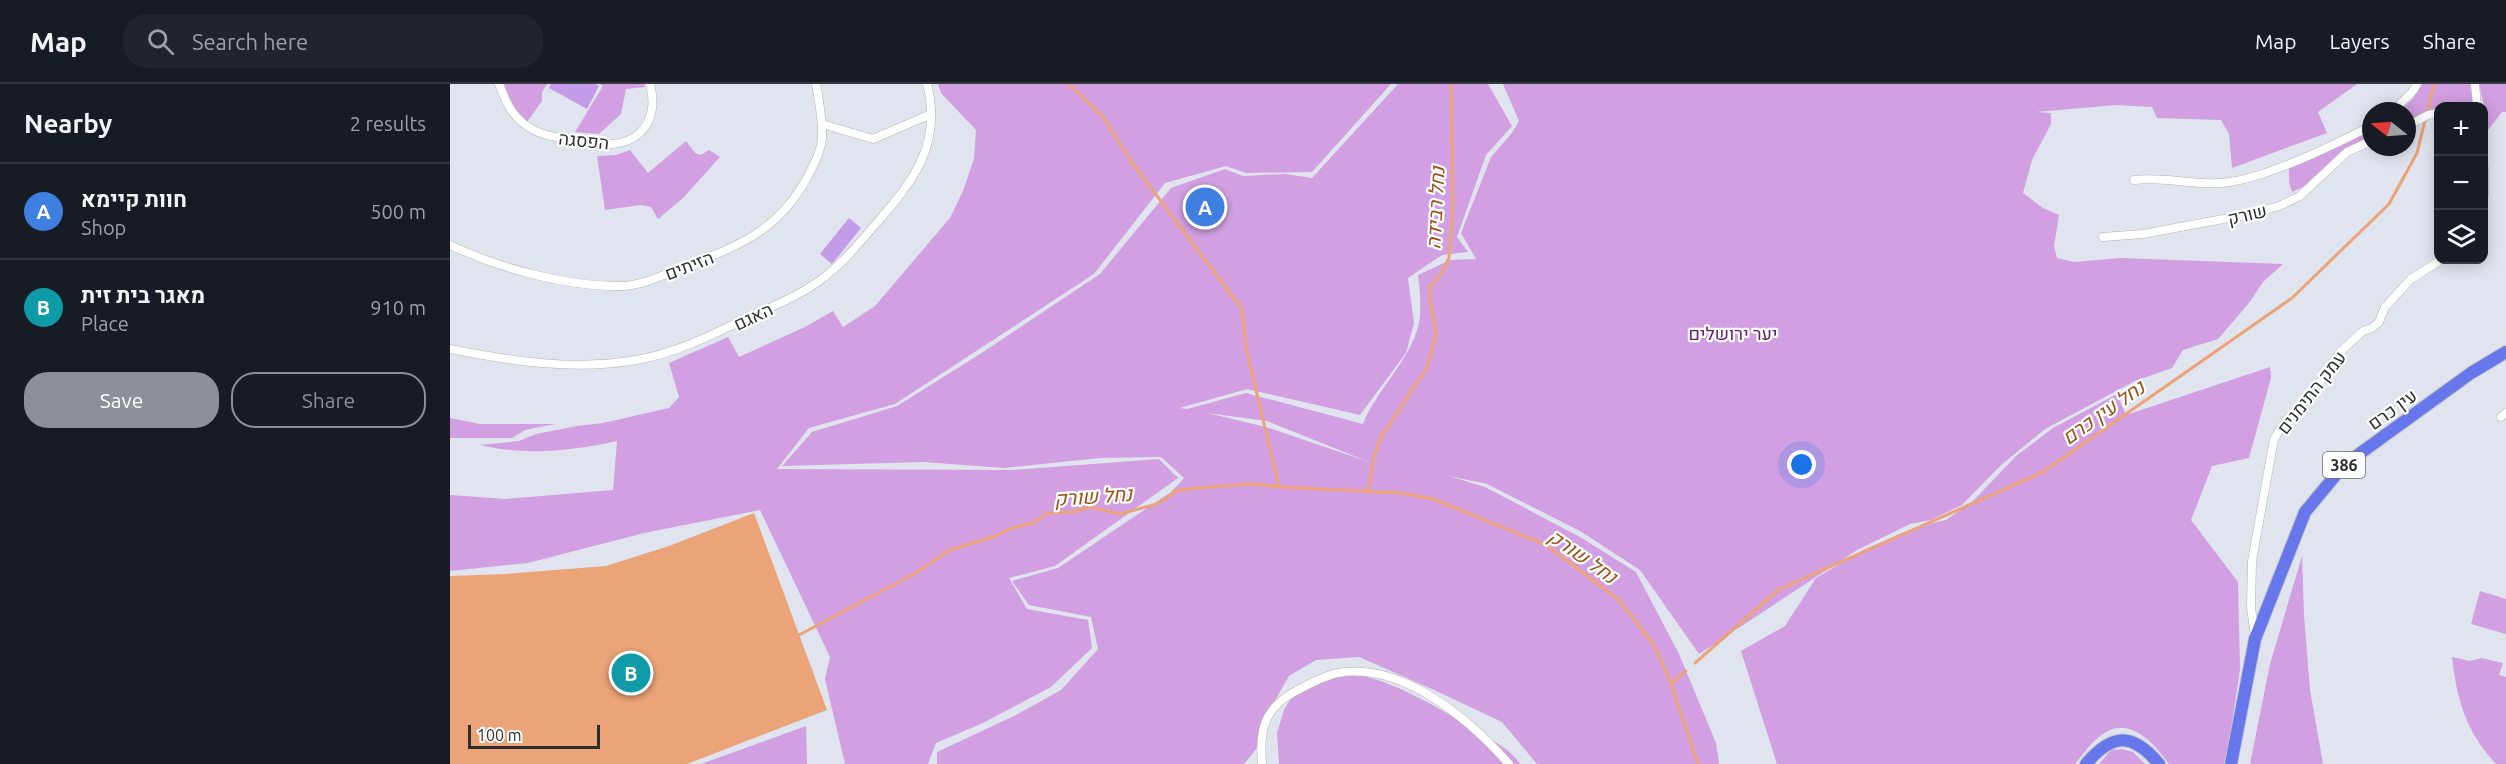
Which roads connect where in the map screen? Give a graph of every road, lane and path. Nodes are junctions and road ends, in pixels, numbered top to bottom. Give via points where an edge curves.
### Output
1 (499, 84) edge
2 (650, 84) edge
3 (816, 84) edge
4 (927, 84) edge
5 (2417, 84) edge
6 (2475, 84) edge
7 (2402, 102) edge
8 (2477, 102) edge
9 (932, 114) junction
10 (2434, 114) edge
11 (2416, 121) edge
12 (822, 124) junction
13 (2362, 130) edge
14 (2362, 145) edge
15 (2134, 180) dead end
16 (2103, 237) dead end
17 (450, 245) edge
18 (2435, 264) edge
19 (450, 349) edge
20 (2506, 352) edge
21 (2255, 639) junction
22 (1262, 764) edge
23 (1509, 764) edge
24 (2086, 764) edge
25 (2159, 764) edge
26 (2231, 764) edge

1 - 2 street, הפסגה via 511,111 531,129 550,136 611,144 633,136 650,122 654,106
3 - 12 street, הזיתים
4 - 9 street, האגם
5 - 7 street
6 - 8 street
9 - 12 street via 873,139
9 - 19 street, האגם via 923,156 906,190 839,265 784,301 697,342 634,360 539,362
10 - 11 street
12 - 17 street, הזיתים via 815,162 799,192 774,222 719,254 648,281 614,286 553,277 498,264
13 - 15 street via 2258,176 2231,182 2194,184 2154,177
14 - 16 street, שורק via 2347,152 2300,196 2279,206 2143,234
18 - 21 street, עמק התימנים via 2411,279 2385,307 2379,322 2341,351 2274,439 2252,561
20 - 21 main road, עין כרם / 386 via 2471,373 2332,477 2305,512
21 - 26 main road, 386
22 - 23 street via 1262,733 1274,707 1316,680 1350,671 1405,683 1424,693 1454,712
24 - 25 main road via 2109,743 2123,739 2139,746

